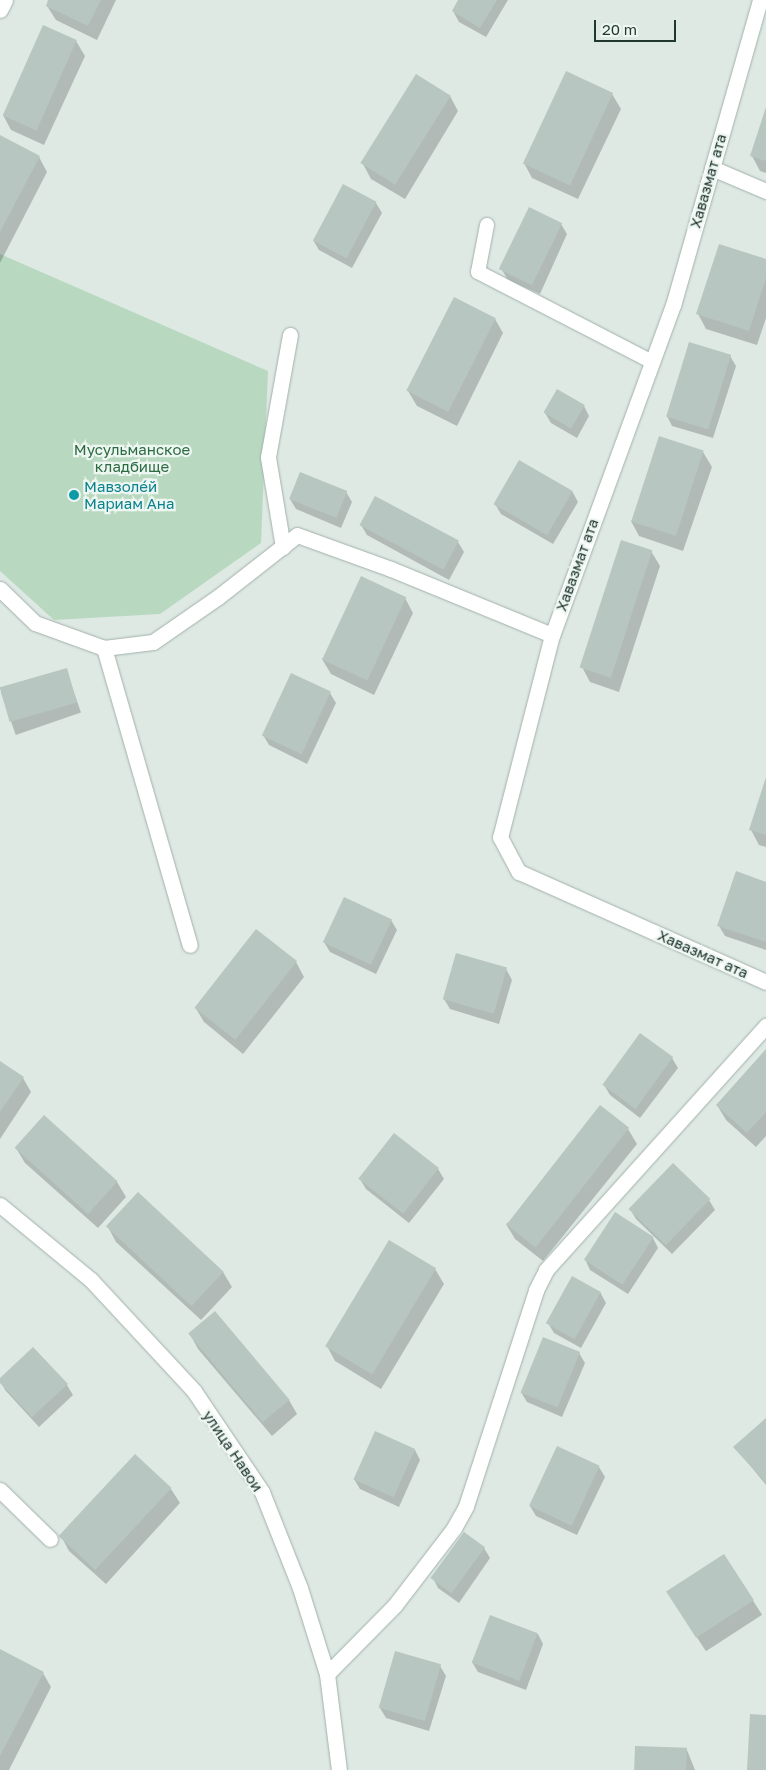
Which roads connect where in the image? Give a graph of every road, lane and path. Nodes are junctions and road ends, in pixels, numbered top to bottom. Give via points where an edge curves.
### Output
1 (5, 0) edge
2 (760, 0) edge
3 (0, 10) edge
4 (760, 20) edge
5 (712, 168) junction
6 (766, 191) edge
7 (487, 225) dead end
8 (290, 335) dead end
9 (652, 362) junction
10 (283, 547) junction
11 (0, 589) edge
12 (552, 635) junction
13 (104, 648) junction
14 (190, 945) dead end
15 (766, 982) edge
16 (766, 1026) edge
17 (0, 1205) edge
18 (0, 1490) edge
19 (50, 1539) dead end
20 (328, 1674) junction
21 (339, 1770) edge

1 - 3 street
2 - 4 street, Хавазмат ата
4 - 5 street, Хавазмат ата
5 - 6 street
5 - 9 street, Хавазмат ата via 673,304
7 - 9 lane via 478,272
8 - 10 street via 268,457
9 - 12 street, Хавазмат ата
10 - 12 street via 297,535 391,569
10 - 13 street via 154,642
11 - 13 street via 35,623
12 - 15 street, Хавазмат ата via 500,837 519,872
13 - 14 street
16 - 20 street via 546,1270 536,1290 466,1506 454,1528 395,1604
17 - 20 street, улица Навои via 91,1280 194,1391 262,1492 300,1588
18 - 19 street
20 - 21 street, улица Навои

